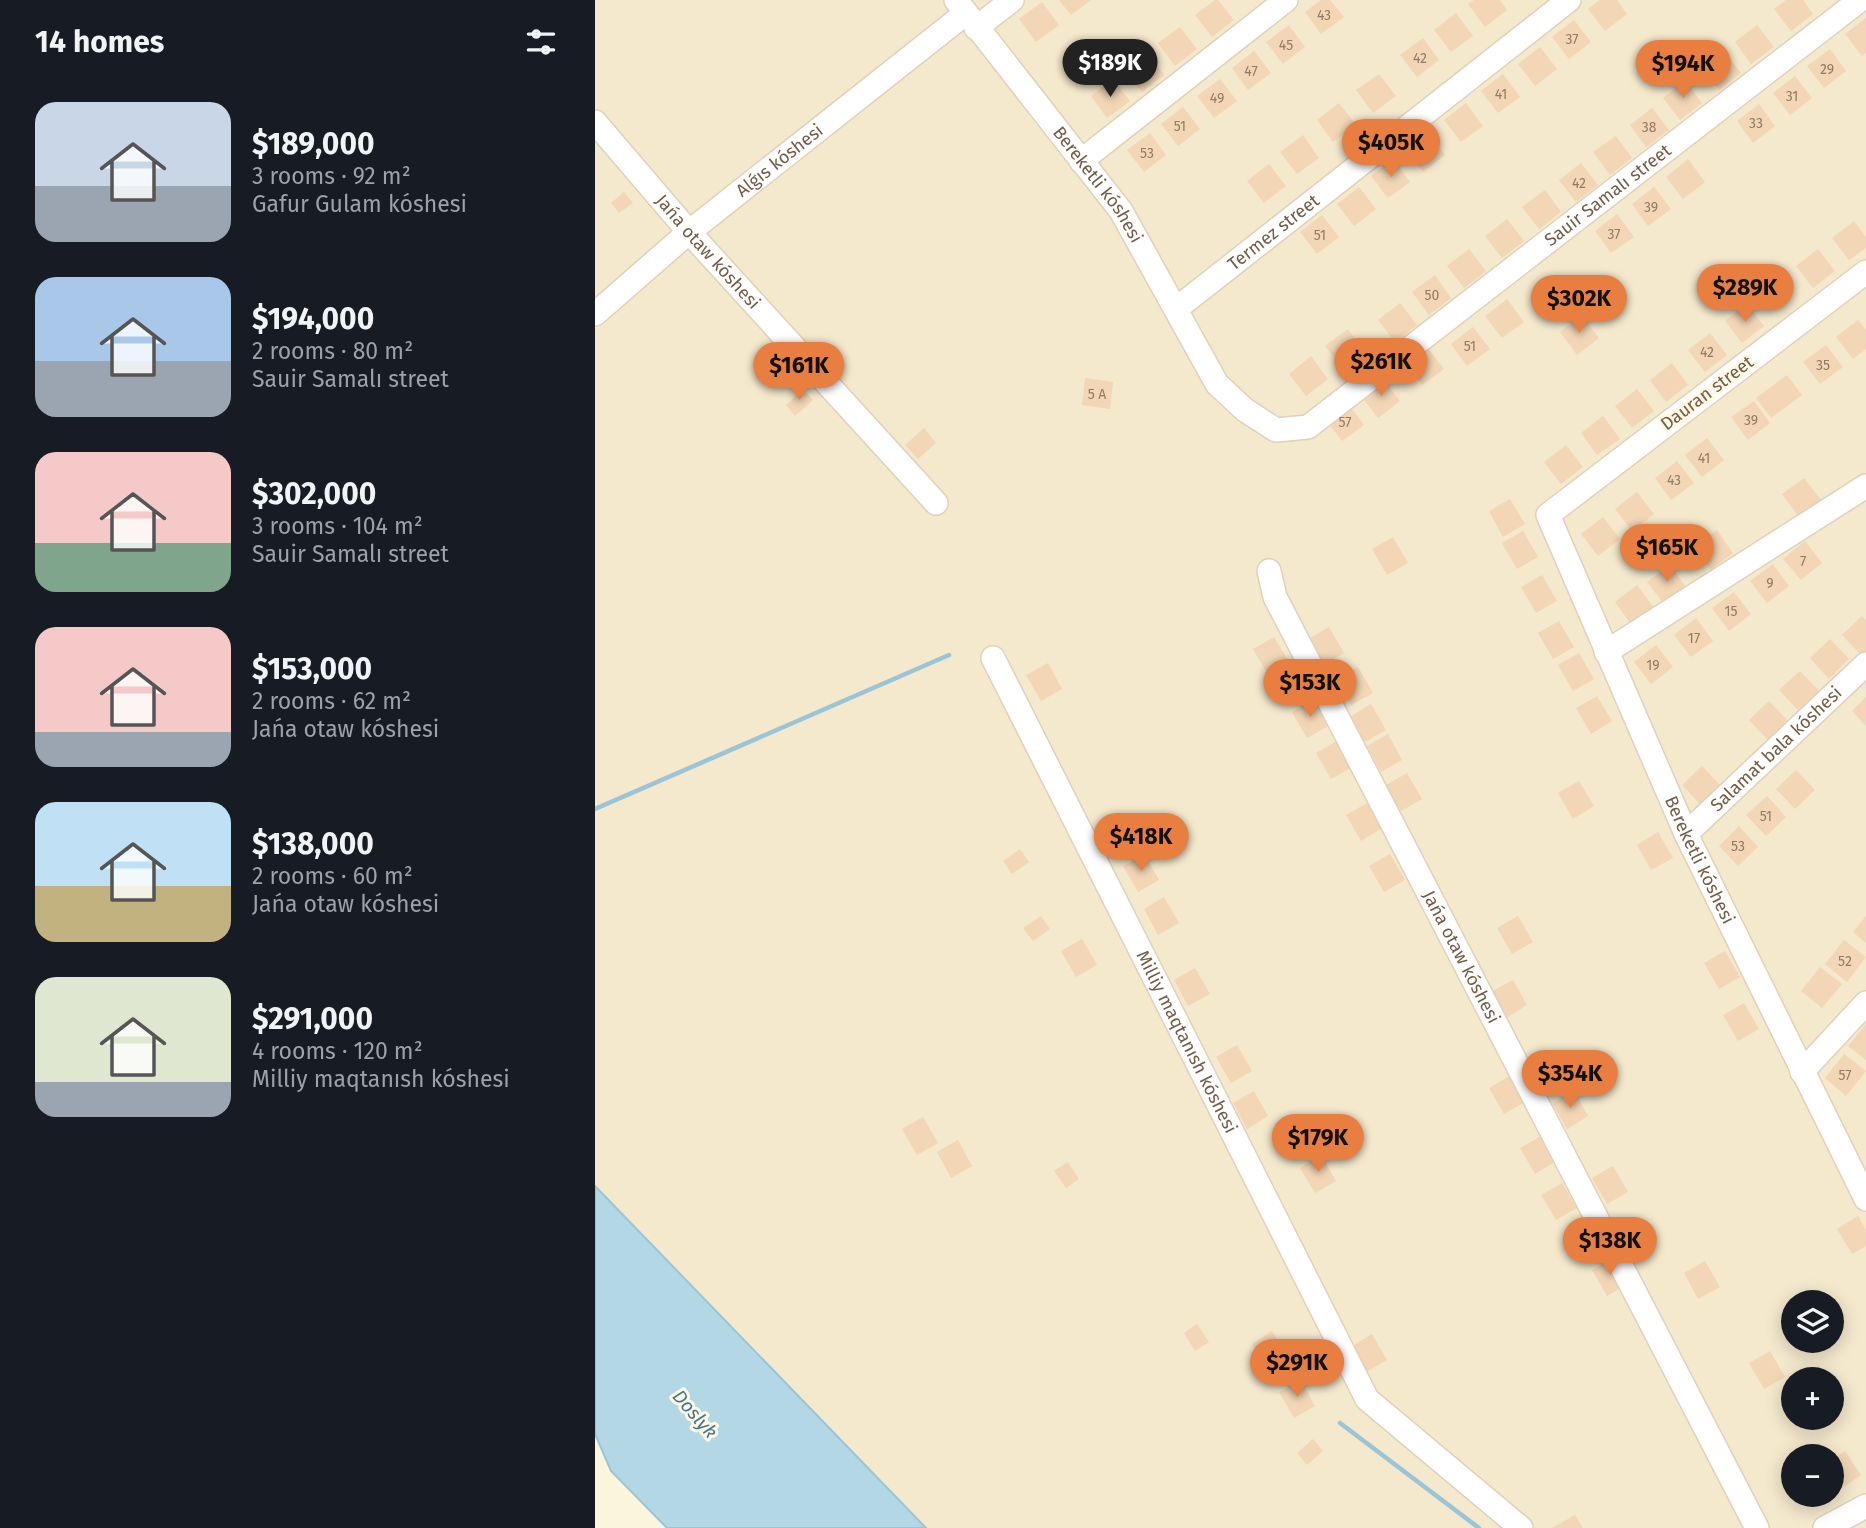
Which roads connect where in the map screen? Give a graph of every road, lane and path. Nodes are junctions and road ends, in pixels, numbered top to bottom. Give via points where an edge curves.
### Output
1 (1012, 0) edge
2 (1286, 0) edge
3 (1569, 0) edge
4 (1860, 0) edge
5 (966, 14) edge
6 (595, 122) edge
7 (1081, 161) junction
8 (688, 232) junction
9 (1866, 272) edge
10 (1176, 309) junction
11 (595, 314) edge
12 (1217, 384) joint
13 (1866, 486) edge
14 (936, 503) dead end
15 (1548, 515) joint
16 (1269, 571) dead end
17 (1606, 652) junction
18 (993, 658) dead end
19 (1866, 664) edge
20 (1686, 834) junction
21 (1866, 1003) edge
22 (1802, 1072) junction
23 (1866, 1199) edge
24 (1866, 1506) edge
25 (1521, 1528) edge
26 (1757, 1528) edge
27 (1825, 1528) edge

1 - 5 street, Alǵıs kóshesi
2 - 7 street
3 - 10 street, Termez street
4 - 12 street, Sauir Samalı street via 1308,427 1276,430
5 - 7 street, Bereketli kóshesi
5 - 8 street, Alǵıs kóshesi
6 - 8 street, Jańa otaw kóshesi
7 - 10 street, Bereketli kóshesi via 1121,211
8 - 11 street, Alǵıs kóshesi
8 - 14 street, Jańa otaw kóshesi
9 - 15 street, Dauran street
10 - 12 street, Bereketli kóshesi
13 - 17 street
15 - 17 street, Bereketli kóshesi
16 - 26 street, Jańa otaw kóshesi via 1275,597
17 - 20 street, Bereketli kóshesi
18 - 25 street, Milliy maqtanısh kóshesi via 1367,1399
19 - 20 street, Salamat bala kóshesi
20 - 22 street, Bereketli kóshesi
21 - 22 street
22 - 23 street, Bereketli kóshesi
24 - 27 street

